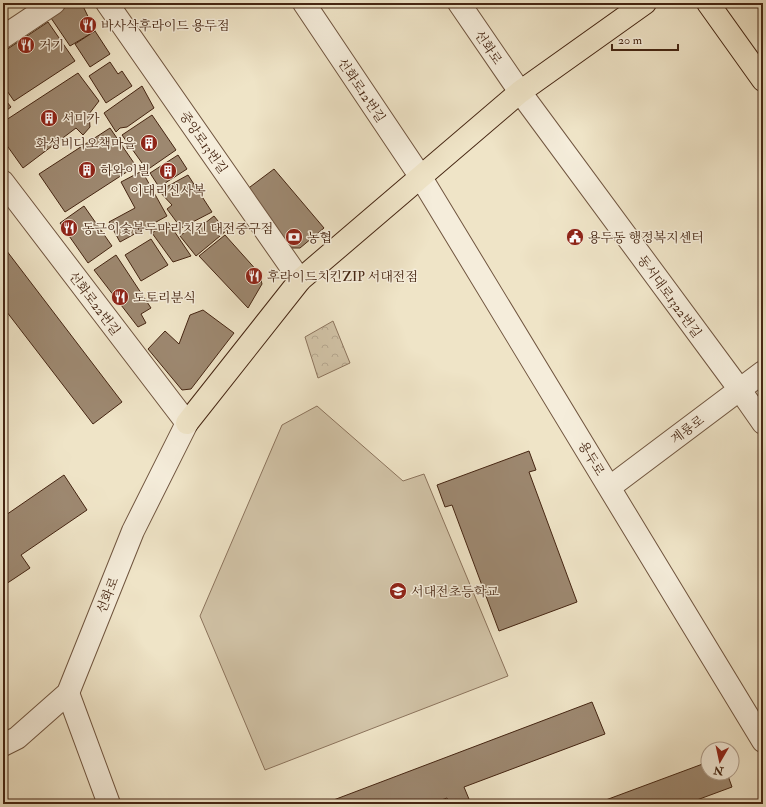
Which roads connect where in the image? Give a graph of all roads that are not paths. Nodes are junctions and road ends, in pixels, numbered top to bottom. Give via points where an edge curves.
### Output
1 (54, 3) edge
2 (107, 3) edge
3 (304, 3) edge
4 (459, 3) edge
5 (645, 3) edge
6 (708, 3) edge
7 (3, 37) edge
8 (763, 80) edge
9 (520, 92) junction
10 (420, 176) junction
11 (3, 182) edge
12 (300, 280) junction
13 (763, 372) edge
14 (740, 390) junction
15 (187, 423) junction
16 (763, 423) edge
17 (610, 487) junction
18 (68, 693) junction
19 (763, 741) edge
20 (3, 745) edge
21 (109, 804) edge

1 - 7 street
2 - 12 street, 중앙로13번길
3 - 10 street, 선화로12번길
4 - 9 street, 선화로
5 - 9 main road
6 - 8 main road
9 - 10 main road
9 - 14 street, 동서대로1322번길
10 - 12 main road
10 - 17 street, 용두로
11 - 15 street, 선화로22번길
12 - 15 main road
13 - 14 street, 계룡로
14 - 16 street, 동서대로1322번길
14 - 17 street, 계룡로
15 - 18 street, 선화로 via 133,531
17 - 19 street, 용두로
18 - 20 street, 선화로 via 17,738
18 - 21 street

